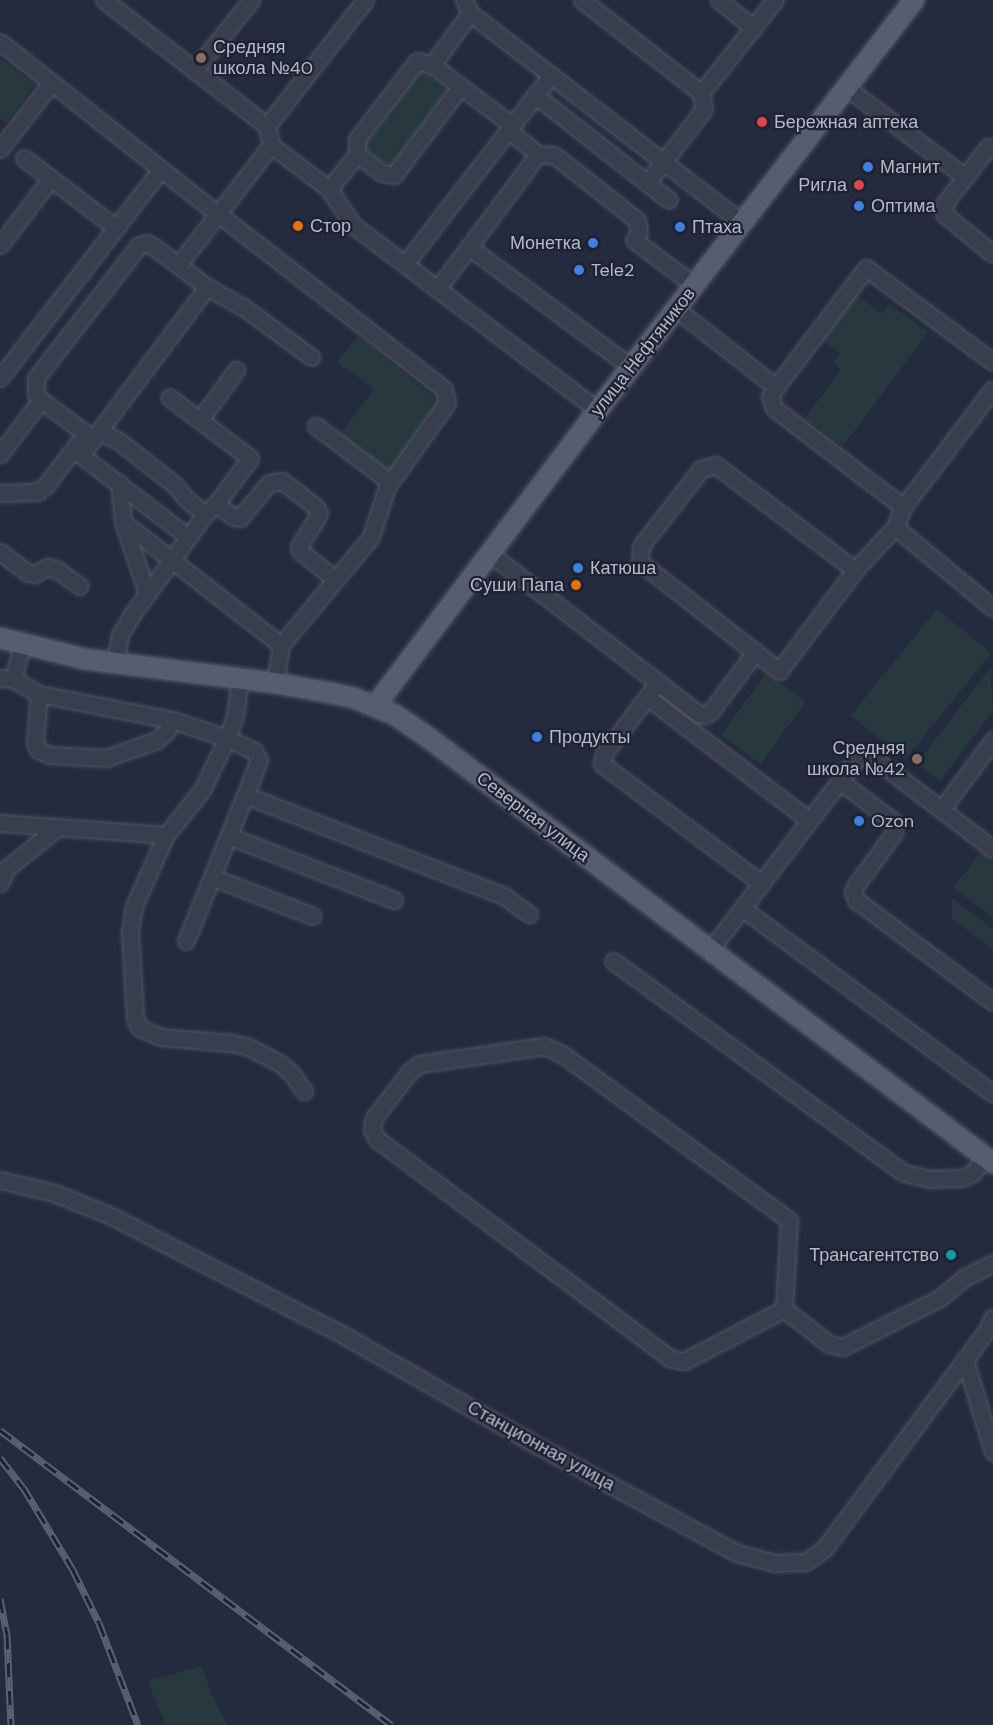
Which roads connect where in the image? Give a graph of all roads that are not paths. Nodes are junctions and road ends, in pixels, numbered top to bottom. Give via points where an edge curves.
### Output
1 (104, 0) edge
2 (251, 0) edge
3 (365, 0) edge
4 (582, 0) edge
5 (719, 0) edge
6 (775, 0) edge
7 (914, 0) edge
8 (467, 7) edge
9 (753, 28) junction
10 (0, 42) edge
11 (432, 65) junction
12 (194, 71) junction
13 (551, 75) junction
14 (51, 83) junction
15 (460, 87) junction
16 (847, 88) junction
17 (701, 93) junction
18 (535, 95) junction
19 (267, 126) junction
20 (510, 128) junction
21 (2, 142) edge
22 (272, 145) junction
23 (991, 146) edge
24 (357, 154) junction
25 (538, 154) junction
26 (24, 158) dead end
27 (664, 161) junction
28 (161, 169) junction
29 (964, 177) junction
30 (51, 178) junction
31 (647, 183) junction
32 (329, 189) junction
33 (669, 200) dead end
34 (218, 214) junction
35 (743, 223) junction
36 (116, 228) junction
37 (0, 244) edge
38 (469, 247) junction
39 (993, 254) edge
40 (405, 264) junction
41 (178, 265) junction
42 (694, 286) junction
43 (207, 287) junction
44 (437, 289) junction
45 (676, 309) junction
46 (310, 357) dead end
47 (993, 362) edge
48 (631, 367) junction
49 (236, 370) dead end
50 (0, 378) edge
51 (776, 387) junction
52 (993, 389) edge
53 (169, 397) dead end
54 (41, 400) junction
55 (598, 410) junction
56 (200, 420) junction
57 (316, 426) dead end
58 (92, 434) junction
59 (77, 452) junction
60 (0, 454) edge
61 (119, 483) junction
62 (390, 483) junction
63 (0, 493) edge
64 (903, 507) junction
65 (210, 509) junction
66 (123, 522) junction
67 (895, 527) junction
68 (188, 537) junction
69 (0, 552) edge
70 (489, 554) junction
71 (172, 560) junction
72 (855, 570) junction
73 (335, 579) junction
74 (79, 586) dead end
75 (147, 593) junction
76 (993, 608) edge
77 (0, 638) edge
78 (22, 645) junction
79 (281, 645) junction
80 (755, 652) junction
81 (115, 663) junction
82 (6, 678) edge
83 (240, 679) junction
84 (658, 682) junction
85 (275, 683) junction
86 (39, 694) junction
87 (647, 697) junction
88 (375, 706) junction
89 (172, 720) junction
90 (227, 738) junction
91 (993, 740) edge
92 (841, 782) junction
93 (245, 795) junction
94 (942, 809) junction
95 (809, 820) junction
96 (0, 823) edge
97 (58, 827) junction
98 (166, 835) junction
99 (228, 837) junction
100 (993, 849) edge
101 (212, 877) junction
102 (0, 883) edge
103 (761, 883) junction
104 (394, 900) dead end
105 (742, 908) junction
106 (529, 914) dead end
107 (313, 916) dead end
108 (186, 941) dead end
109 (710, 950) junction
110 (613, 961) dead end
111 (993, 1002) edge
112 (304, 1091) dead end
113 (993, 1094) edge
114 (989, 1160) edge
115 (0, 1180) edge
116 (993, 1263) edge
117 (784, 1309) junction
118 (993, 1317) edge
119 (965, 1360) junction
120 (993, 1452) edge

1 - 12 street
2 - 12 street
3 - 19 street
4 - 17 street
5 - 9 street
6 - 9 street
7 - 16 main road, улица Нефтяников
8 - 11 street
8 - 13 street
9 - 17 street
10 - 14 street
11 - 15 street
11 - 24 street via 417,61 357,139
12 - 19 street
13 - 18 street
13 - 27 street
14 - 21 street
14 - 28 street
15 - 20 street
15 - 24 street via 394,175 382,173
16 - 29 street
16 - 35 main road, улица Нефтяников
17 - 27 street via 704,109
18 - 20 street
18 - 31 street
19 - 22 street
20 - 25 street
20 - 40 street
22 - 32 street
22 - 34 street
23 - 29 street
24 - 32 street
25 - 38 street
25 - 42 street via 554,155 637,220 639,232 634,240
26 - 30 street
27 - 31 street
27 - 35 street
28 - 34 street
28 - 36 street
29 - 39 street via 945,203 944,214
30 - 36 street
30 - 37 street
31 - 33 street
32 - 40 street via 353,225
34 - 41 street
34 - 62 street via 444,389 444,410
35 - 42 main road, улица Нефтяников
36 - 50 street
38 - 44 street
38 - 48 street
40 - 44 street
41 - 43 street
41 - 54 street via 147,243 133,251 36,378 36,394
42 - 45 main road, улица Нефтяников
43 - 46 street via 246,309
43 - 58 street
44 - 55 street
45 - 48 main road, улица Нефтяников
45 - 51 street
47 - 51 street via 867,268
48 - 55 main road, улица Нефтяников
49 - 56 street
51 - 64 street via 770,397 774,408
52 - 64 street
53 - 56 street
54 - 58 street
54 - 60 street
55 - 70 main road, улица Нефтяников
56 - 65 street via 250,458
57 - 62 street
58 - 59 street
58 - 65 street via 119,441 176,486 186,499
59 - 61 street
59 - 63 street via 38,492
61 - 66 street
61 - 68 street
62 - 73 street via 381,499 371,537
64 - 67 street
65 - 68 street
65 - 73 street via 240,518 269,483 282,481 316,507 318,513 300,541 300,551
66 - 71 street
66 - 75 street
67 - 72 street
67 - 76 street
68 - 71 street
69 - 74 street via 28,573 48,567 56,569
70 - 84 street
70 - 88 main road, улица Нефтяников
71 - 75 street
71 - 79 street
72 - 80 street via 779,671
72 - 80 street via 715,465 701,469 642,546 639,562
73 - 79 street
75 - 81 street via 120,634
77 - 78 main road, Северная улица
78 - 81 main road, Северная улица
78 - 82 street
79 - 85 street
80 - 84 street via 705,715
81 - 83 main road, Северная улица
82 - 86 street
83 - 85 main road, Северная улица
83 - 90 street via 235,716
84 - 87 street
85 - 88 main road, Северная улица
86 - 89 street
86 - 89 street via 35,742 37,749 49,755 106,758 157,740
87 - 95 street
87 - 103 street via 604,754 602,764
88 - 109 main road, Северная улица via 411,725
89 - 90 street
90 - 93 street via 258,755 258,765
90 - 98 street via 202,790
91 - 94 street
92 - 94 street via 855,761 864,755 872,756
92 - 95 street
92 - 111 street via 894,822 894,833 856,885 856,900
93 - 99 street
93 - 106 street via 504,896
94 - 100 street
95 - 103 street
96 - 97 street
97 - 98 street
97 - 102 street via 6,869
98 - 112 street via 144,879 130,921 135,1019 140,1028 160,1037 249,1047 280,1064
99 - 101 street
99 - 104 street
101 - 107 street
101 - 108 street
103 - 105 street
105 - 109 street
105 - 113 street
109 - 114 main road, Северная улица
110 - 114 street via 904,1173 931,1179 961,1178
115 - 119 street, Станционная улица via 54,1193 110,1215 336,1331 527,1440 756,1560 794,1564 806,1562 824,1549
116 - 117 street via 964,1278 940,1298 843,1347 829,1344
117 - 117 street via 789,1220 562,1054 544,1046 419,1064 374,1118 372,1130 376,1140 671,1359 684,1361
118 - 119 street, Станционная улица
119 - 120 street

